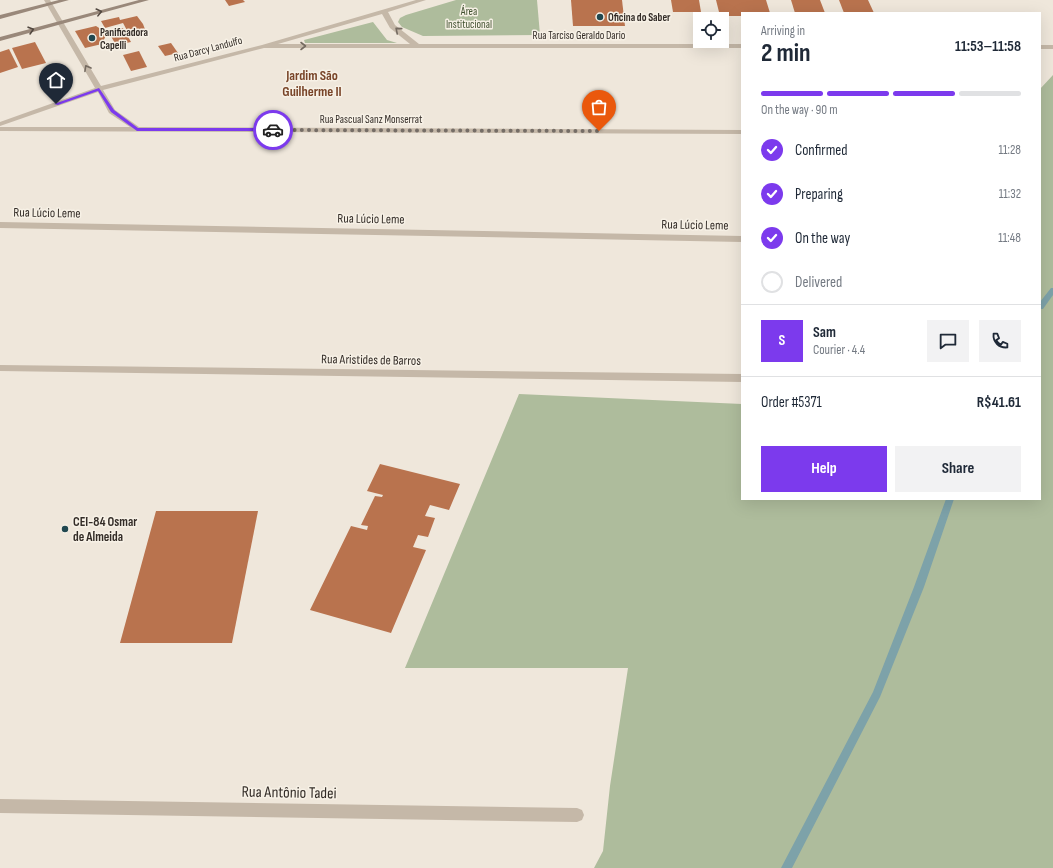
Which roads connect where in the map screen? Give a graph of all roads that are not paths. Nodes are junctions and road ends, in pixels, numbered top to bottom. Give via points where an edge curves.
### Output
1 (66, 0) edge
2 (146, 0) edge
3 (423, 0) edge
4 (49, 2) edge
5 (384, 11) junction
6 (0, 17) edge
7 (61, 22) junction
8 (0, 39) edge
9 (264, 46) junction
10 (417, 46) junction
11 (741, 46) edge
12 (1041, 46) edge
13 (1053, 46) edge
14 (99, 90) junction
15 (0, 124) edge
16 (0, 129) edge
17 (137, 129) junction
18 (741, 132) edge
19 (0, 225) edge
20 (741, 239) edge
21 (0, 368) edge
22 (741, 378) edge
23 (0, 806) edge
24 (577, 814) dead end

1 - 4 main road
7 -> 2 main road
3 - 5 street, Rua Darcy Landulfo
4 - 6 main road
4 - 7 street
5 - 9 street, Rua Darcy Landulfo
10 -> 5 street via 386,19
8 -> 7 main road
14 -> 7 street
9 -> 10 street, Rua Tarciso Geraldo Dario
9 - 14 street, Rua Darcy Landulfo
10 - 11 street, Rua Tarciso Geraldo Dario
12 - 13 street
14 - 15 street, Rua Darcy Landulfo
14 - 17 street via 112,111
16 - 17 street, Rua Pascual Sanz Monserrat
17 - 18 street, Rua Pascual Sanz Monserrat
19 - 20 street, Rua Lúcio Leme
21 - 22 street, Rua Aristides de Barros
23 - 24 street, Rua Antônio Tadei

